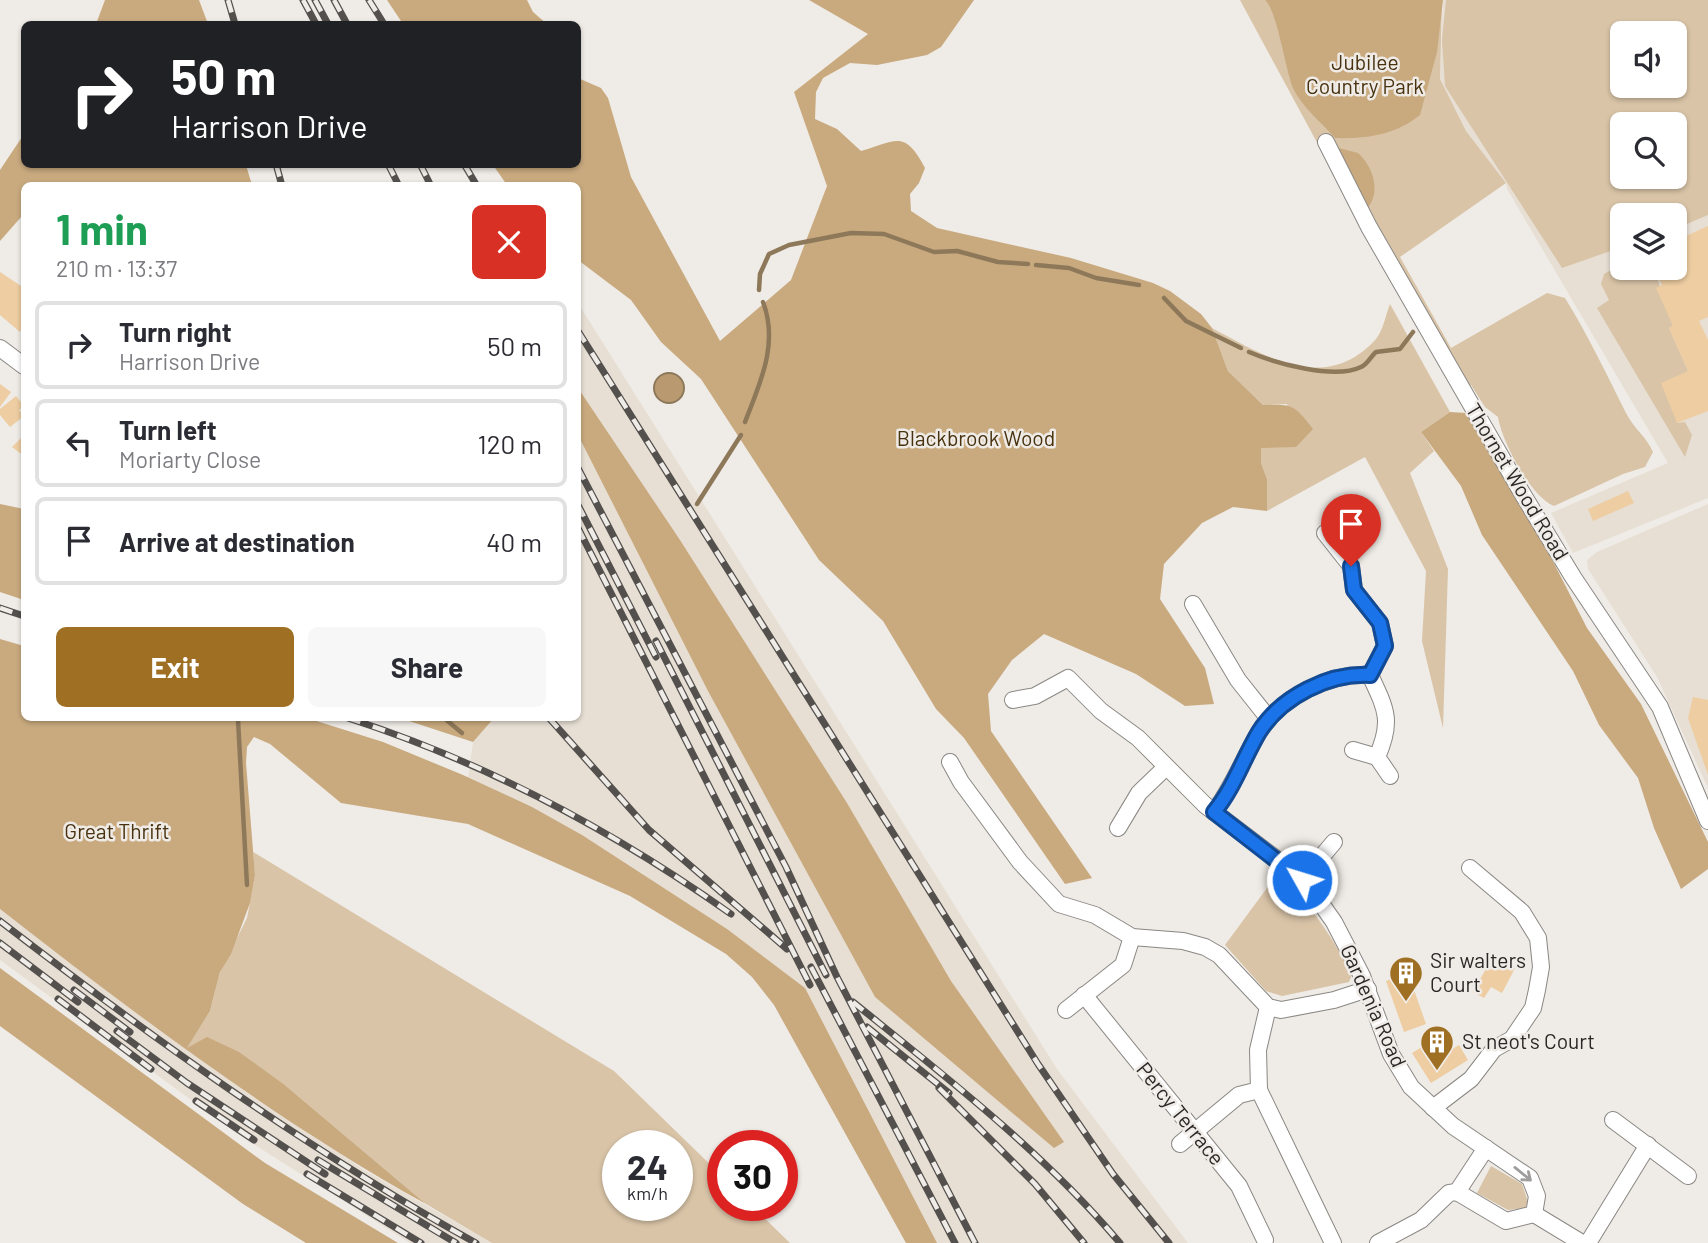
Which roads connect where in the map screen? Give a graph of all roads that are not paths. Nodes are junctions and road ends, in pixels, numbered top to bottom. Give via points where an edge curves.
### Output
1 (1326, 142) dead end
2 (0, 348) edge
3 (21, 364) edge
4 (1325, 533) dead end
5 (1193, 604) dead end
6 (1370, 675) junction
7 (1013, 700) dead end
8 (1269, 719) junction
9 (1353, 750) dead end
10 (1377, 757) junction
11 (950, 762) dead end
12 (1165, 768) junction
13 (1390, 776) dead end
14 (1214, 812) junction
15 (1708, 821) edge
16 (1118, 828) dead end
17 (1334, 842) dead end
18 (1470, 867) dead end
19 (1302, 880) junction
20 (1132, 937) junction
21 (1368, 989) junction
22 (1084, 995) junction
23 (1268, 1007) junction
24 (1066, 1010) dead end
25 (1259, 1090) junction
26 (1433, 1108) junction
27 (1613, 1120) dead end
28 (1196, 1131) junction
29 (1180, 1144) dead end
30 (1647, 1146) junction
31 (1486, 1148) junction
32 (1688, 1176) dead end
33 (1457, 1192) junction
34 (1534, 1214) junction
35 (1265, 1240) dead end
36 (1333, 1243) edge
37 (1378, 1243) edge
38 (1582, 1243) edge
39 (1588, 1243) edge

1 - 15 street, Thornet Wood Road via 1369,227 1521,493 1661,707
2 - 3 street
4 - 6 street via 1351,566 1354,590 1380,623 1385,646
5 - 8 street via 1238,680
6 - 8 street via 1323,680
6 - 10 street via 1385,707 1388,732
7 - 12 street, Gardenia Road via 1035,696 1068,678 1101,711 1138,738
8 - 14 street
9 - 10 street
10 - 13 street
11 - 20 street via 1020,862 1059,904 1095,915
12 - 14 street, Gardenia Road
12 - 16 street via 1139,793
14 - 19 street, Gardenia Road
17 - 19 street
18 - 26 street via 1522,912 1538,938 1541,967 1533,1008 1512,1039 1493,1049 1471,1079
19 - 21 street, Gardenia Road via 1334,922
20 - 22 street via 1123,965
20 - 23 street via 1183,940 1213,951
21 - 23 street via 1281,1010
21 - 26 street, Gardenia Road via 1391,1054 1411,1087
22 - 24 street
22 - 28 street, Percy Terrace
23 - 25 street via 1258,1050
25 - 28 street via 1239,1095
25 - 36 street
26 - 31 street, Gardenia Road
27 - 30 street
28 - 29 street
28 - 35 street, Percy Terrace via 1239,1186
30 - 32 street
30 - 39 street
31 - 33 street
31 -> 34 street, Gardenia Road via 1530,1178 1537,1196
33 - 34 street via 1506,1221
33 - 37 street via 1449,1193 1409,1228
34 - 38 street

